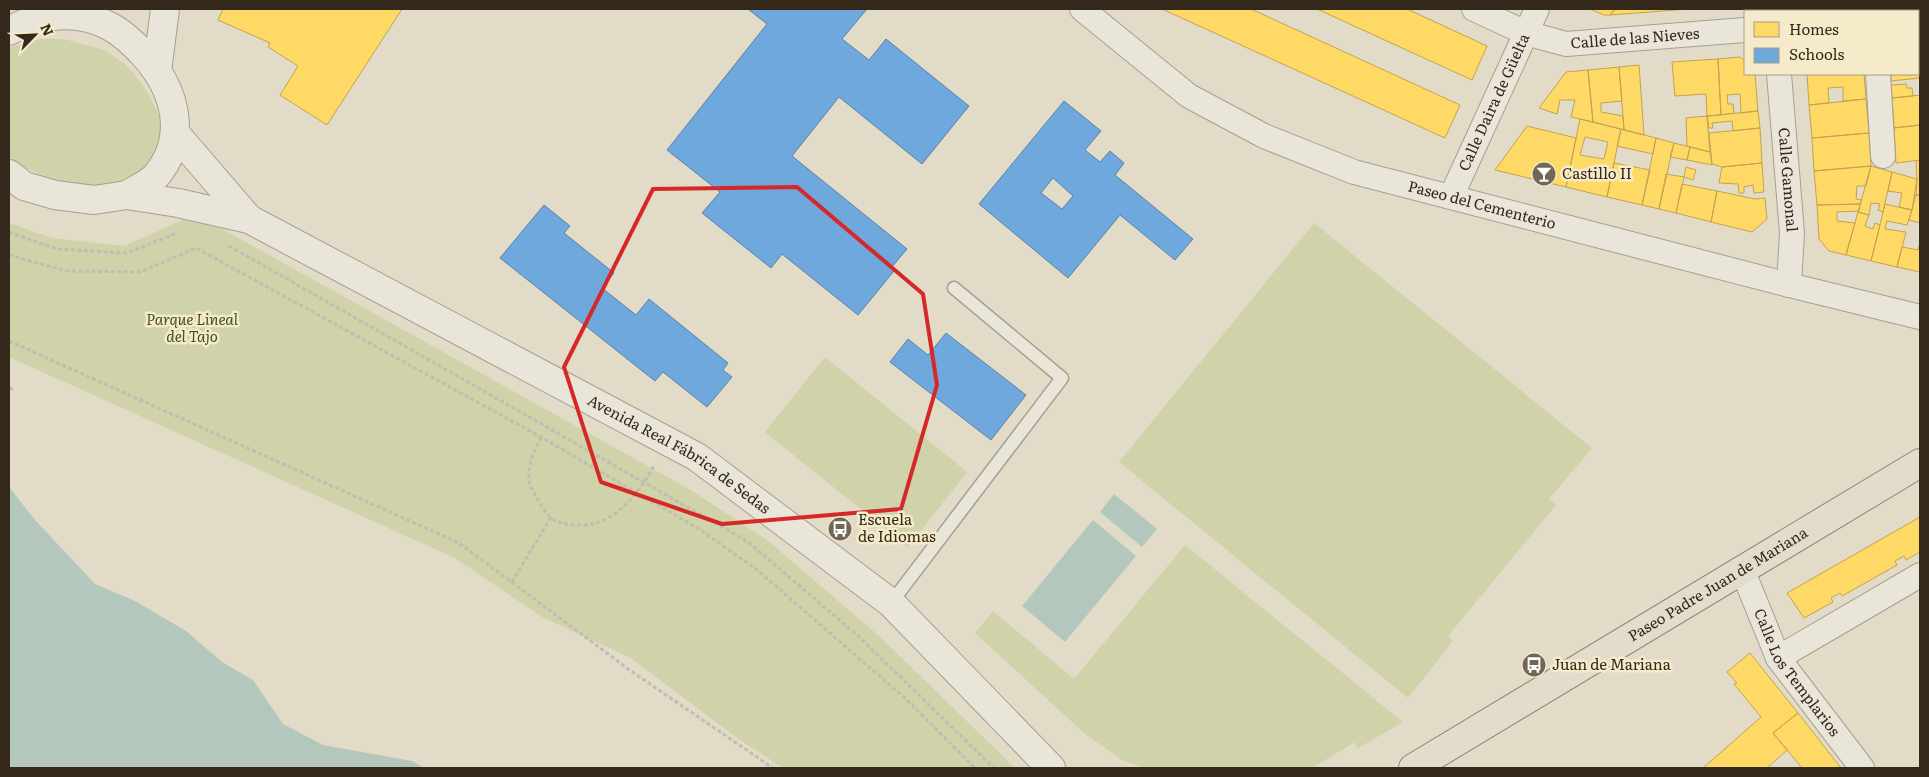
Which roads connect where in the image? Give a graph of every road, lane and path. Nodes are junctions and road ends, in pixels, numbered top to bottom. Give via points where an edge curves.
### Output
1 (165, 9) edge
2 (1082, 9) edge
3 (1474, 9) edge
4 (1537, 9) edge
5 (58, 12) edge
6 (1744, 30) edge
7 (9, 31) edge
8 (1526, 33) junction
9 (158, 70) junction
10 (1779, 75) edge
11 (1878, 75) edge
12 (175, 134) junction
13 (1883, 156) dead end
14 (9, 174) edge
15 (127, 195) junction
16 (1451, 197) junction
17 (249, 219) junction
18 (186, 230) dead end
19 (9, 232) edge
20 (229, 246) dead end
21 (9, 255) edge
22 (1789, 285) junction
23 (954, 288) dead end
24 (1920, 317) edge
25 (9, 341) edge
26 (541, 437) junction
27 (1920, 463) edge
28 (637, 493) junction
29 (551, 518) junction
30 (1742, 569) junction
31 (1920, 575) edge
32 (512, 582) junction
33 (891, 603) junction
34 (1778, 658) junction
35 (773, 768) edge
36 (975, 768) edge
37 (994, 768) edge
38 (1052, 768) edge
39 (1413, 768) edge
40 (1862, 768) edge

1 - 9 street
2 - 16 street, Paseo del Cementerio via 1190,96 1264,136 1354,172
3 - 8 street, Calle de las Nieves
4 - 8 street, Calle Daira de Güelta
5 - 7 street, Avenida Real Fábrica de Sedas via 23,22
5 - 9 street, Avenida Real Fábrica de Sedas via 110,26 134,44
6 - 8 street, Calle de las Nieves via 1566,44
8 - 16 street, Calle Daira de Güelta
9 - 12 street, Avenida Real Fábrica de Sedas via 172,100
10 - 22 street, Calle Gamonal via 1792,233
11 - 13 street
12 - 15 street, Avenida Real Fábrica de Sedas via 169,157 154,178
12 - 17 street, Avenida Real Fábrica de Sedas
14 - 15 street, Avenida Real Fábrica de Sedas via 24,186 55,195 94,200
15 - 17 street, Avenida Real Fábrica de Sedas
16 - 22 street, Paseo del Cementerio
17 - 33 street, Avenida Real Fábrica de Sedas via 697,456
18 - 19 path via 127,253 56,249
20 - 37 path via 747,540 857,636
21 - 26 path via 66,271 140,272 196,248
22 - 24 street, Paseo del Cementerio
23 - 33 lane via 1062,378
25 - 32 path via 459,543
26 - 28 path
26 - 29 path via 530,459 529,483
27 - 30 main road, Paseo Padre Juan de Mariana
28 - 29 path via 601,521 566,524
28 - 36 path via 699,529 756,569 906,699
29 - 32 path
30 - 34 street, Calle Los Templarios
30 - 39 main road, Paseo Padre Juan de Mariana
31 - 34 street
32 - 35 path via 631,671
33 - 38 street, Avenida Real Fábrica de Sedas
34 - 40 street, Calle Los Templarios

